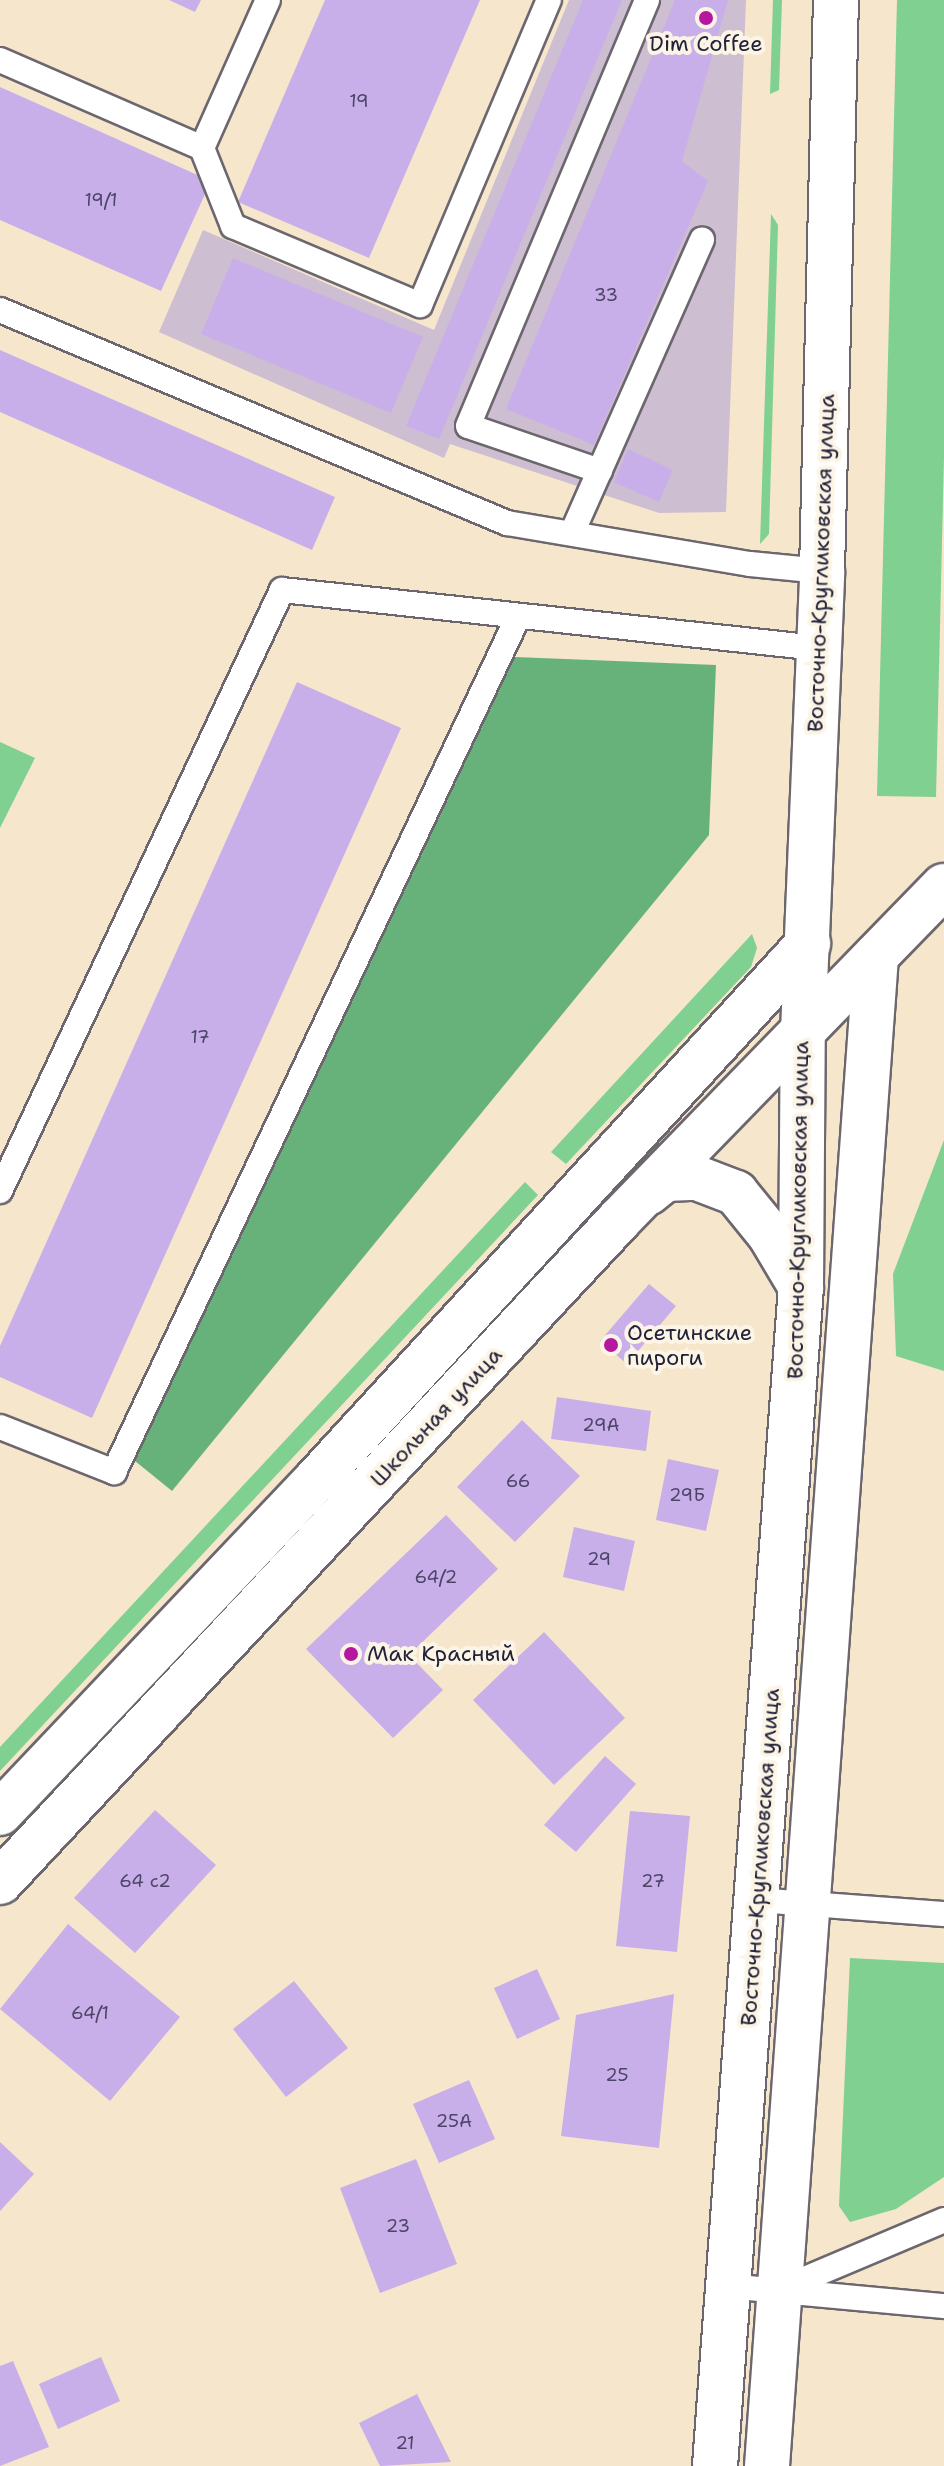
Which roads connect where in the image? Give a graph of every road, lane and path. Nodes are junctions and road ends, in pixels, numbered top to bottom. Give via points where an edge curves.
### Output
1 (268, 0) edge
2 (549, 0) edge
3 (647, 0) edge
4 (836, 0) edge
5 (0, 60) edge
6 (202, 148) junction
7 (702, 239) dead end
8 (0, 310) edge
9 (600, 471) junction
10 (572, 533) junction
11 (822, 571) junction
12 (518, 617) junction
13 (818, 648) junction
14 (944, 886) edge
15 (808, 944) junction
16 (876, 956) junction
17 (803, 1032) junction
18 (0, 1191) edge
19 (640, 1199) junction
20 (801, 1287) junction
21 (0, 1427) edge
22 (0, 1813) edge
23 (0, 1882) edge
24 (757, 1900) junction
25 (805, 1904) junction
26 (944, 1914) edge
27 (944, 2220) edge
28 (727, 2286) junction
29 (779, 2290) junction
30 (944, 2306) edge
31 (715, 2466) edge
32 (767, 2466) edge

1 - 6 lane
2 - 6 lane via 420,305 233,226
3 - 9 lane via 468,426
4 - 11 main road, Восточно-Кругликовская улица
5 - 6 lane
7 - 9 lane
8 - 10 lane via 507,523
9 - 10 lane
10 - 11 lane
11 - 13 main road, Восточно-Кругликовская улица
12 - 13 lane
12 - 18 lane via 282,590
12 - 21 lane via 114,1472
13 - 15 main road, Восточно-Кругликовская улица
14 - 16 main road
15 - 17 main road, Восточно-Кругликовская улица
15 - 22 main road, Школьная улица via 316,1480
16 - 17 main road, Школьная улица
16 - 25 main road
17 - 19 main road, Школьная улица
17 - 20 main road, Восточно-Кругликовская улица
19 - 20 main road via 665,1179 697,1178 736,1193 770,1235
19 - 23 main road, Школьная улица
20 - 24 main road, Восточно-Кругликовская улица
24 - 25 lane
24 - 28 main road, Восточно-Кругликовская улица
25 - 26 lane
25 - 29 main road
27 - 29 lane
28 - 29 lane
28 - 31 main road, Восточно-Кругликовская улица
29 - 30 lane
29 - 32 main road

